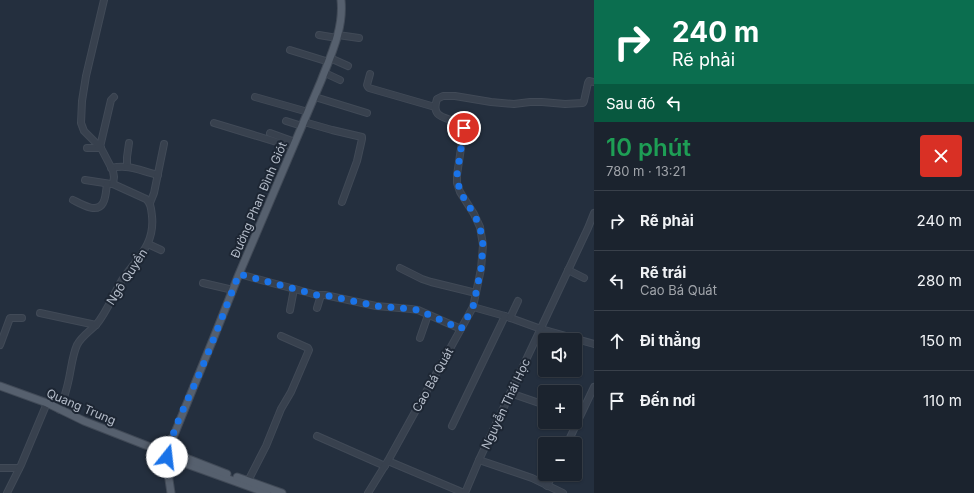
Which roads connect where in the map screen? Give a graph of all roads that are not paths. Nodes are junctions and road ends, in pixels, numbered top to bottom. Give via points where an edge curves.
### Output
1 (104, 0) edge
2 (341, 0) edge
3 (319, 35) dead end
4 (337, 37) junction
5 (359, 38) dead end
6 (290, 50) dead end
7 (330, 60) junction
8 (348, 66) dead end
9 (325, 73) junction
10 (370, 74) dead end
11 (340, 80) dead end
12 (594, 82) edge
13 (315, 96) junction
14 (114, 97) dead end
15 (255, 97) dead end
16 (435, 107) junction
17 (308, 112) junction
18 (367, 114) dead end
19 (286, 121) dead end
20 (214, 123) dead end
21 (303, 124) junction
22 (270, 132) dead end
23 (129, 143) dead end
24 (164, 144) dead end
25 (294, 144) junction
26 (87, 148) dead end
27 (100, 148) junction
28 (127, 166) junction
29 (111, 168) junction
30 (158, 175) junction
31 (85, 180) dead end
32 (110, 184) junction
33 (73, 200) dead end
34 (342, 202) dead end
35 (150, 203) junction
36 (594, 213) edge
37 (148, 244) junction
38 (161, 250) dead end
39 (400, 268) dead end
40 (568, 270) junction
41 (239, 274) junction
42 (584, 278) dead end
43 (203, 283) dead end
44 (294, 289) junction
45 (233, 290) junction
46 (476, 293) junction
47 (321, 295) junction
48 (518, 300) dead end
49 (473, 307) junction
50 (317, 308) dead end
51 (290, 310) dead end
52 (40, 313) dead end
53 (428, 315) junction
54 (507, 317) junction
55 (22, 318) dead end
56 (96, 325) junction
57 (461, 329) junction
58 (541, 329) junction
59 (280, 336) dead end
60 (420, 338) dead end
61 (594, 344) edge
62 (0, 345) edge
63 (0, 386) edge
64 (594, 387) edge
65 (510, 393) junction
66 (47, 403) junction
67 (538, 403) edge
68 (60, 410) junction
69 (452, 426) dead end
70 (317, 436) dead end
71 (570, 437) edge
72 (168, 454) junction
73 (479, 460) junction
74 (386, 464) junction
75 (0, 468) edge
76 (19, 468) junction
77 (248, 481) junction
78 (550, 481) edge
79 (547, 486) junction
80 (7, 493) edge
81 (171, 493) edge
82 (267, 493) edge
83 (282, 493) edge
84 (368, 493) edge
85 (465, 493) edge
86 (563, 493) edge

1 - 27 street via 86,76 81,114 84,131
2 - 4 main road, Đường Phan Đình Giót
3 - 4 street
4 - 5 street
4 - 7 main road, Đường Phan Đình Giót
6 - 7 street
7 - 8 street
7 - 9 main road, Đường Phan Đình Giót
9 - 11 street
9 - 13 main road, Đường Phan Đình Giót
10 - 16 street via 367,85 369,88
12 - 16 street via 588,83 583,103 506,104 443,96 437,99
13 - 17 main road, Đường Phan Đình Giót
13 - 18 street
14 - 27 street via 111,100
15 - 17 street
16 - 46 street, Cao Bá Quát via 439,115 463,125 464,128 458,182 460,192 480,227 483,245
17 - 21 main road, Đường Phan Đình Giót
19 - 21 street
20 - 25 street
21 - 25 main road, Đường Phan Đình Giót
21 - 34 street via 362,137 357,161
22 - 25 street
23 - 28 street
24 - 30 street
25 - 41 main road, Đường Phan Đình Giót
26 - 27 street
27 - 29 street
28 - 29 street
28 - 30 street
29 - 32 street via 114,174
30 - 35 street
31 - 32 street
32 - 33 street via 100,207 86,207
32 - 35 street
35 - 37 street, Ngô Quyền via 152,222
36 - 40 street, Nguyễn Thái Học
37 - 38 street
37 - 56 street, Ngô Quyền
39 - 46 street via 431,282
40 - 42 street
40 - 58 street, Nguyễn Thái Học
41 - 44 street
41 - 45 main road, Đường Phan Đình Giót
43 - 45 street
44 - 47 street
44 - 51 street
45 - 72 main road, Đường Phan Đình Giót via 181,415
46 - 49 street, Cao Bá Quát
47 - 50 street
47 - 53 street via 376,306 418,310
48 - 54 street
49 - 54 street
49 - 57 street, Cao Bá Quát
52 - 56 street
53 - 57 street
53 - 60 street
54 - 58 street
54 - 69 street
55 - 62 street via 10,318
56 - 68 street, Ngô Quyền via 82,338 76,349
57 - 74 street, Cao Bá Quát
58 - 61 street
58 - 65 street, Nguyễn Thái Học
59 - 77 street via 309,350
63 - 66 main road, Quang Trung
64 - 71 street
65 - 67 street
65 - 73 street, Nguyễn Thái Học
66 - 68 main road, Quang Trung
66 - 76 street
68 - 72 main road, Quang Trung
70 - 74 street
72 - 77 main road, Quang Trung
72 - 81 main road
72 - 82 main road, Quang Trung
73 - 79 street via 532,478
73 - 85 street, Nguyễn Thái Học
74 - 84 street, Cao Bá Quát
74 - 85 street
75 - 76 street
76 - 80 street
77 - 83 main road, Quang Trung
78 - 79 street
79 - 86 street

